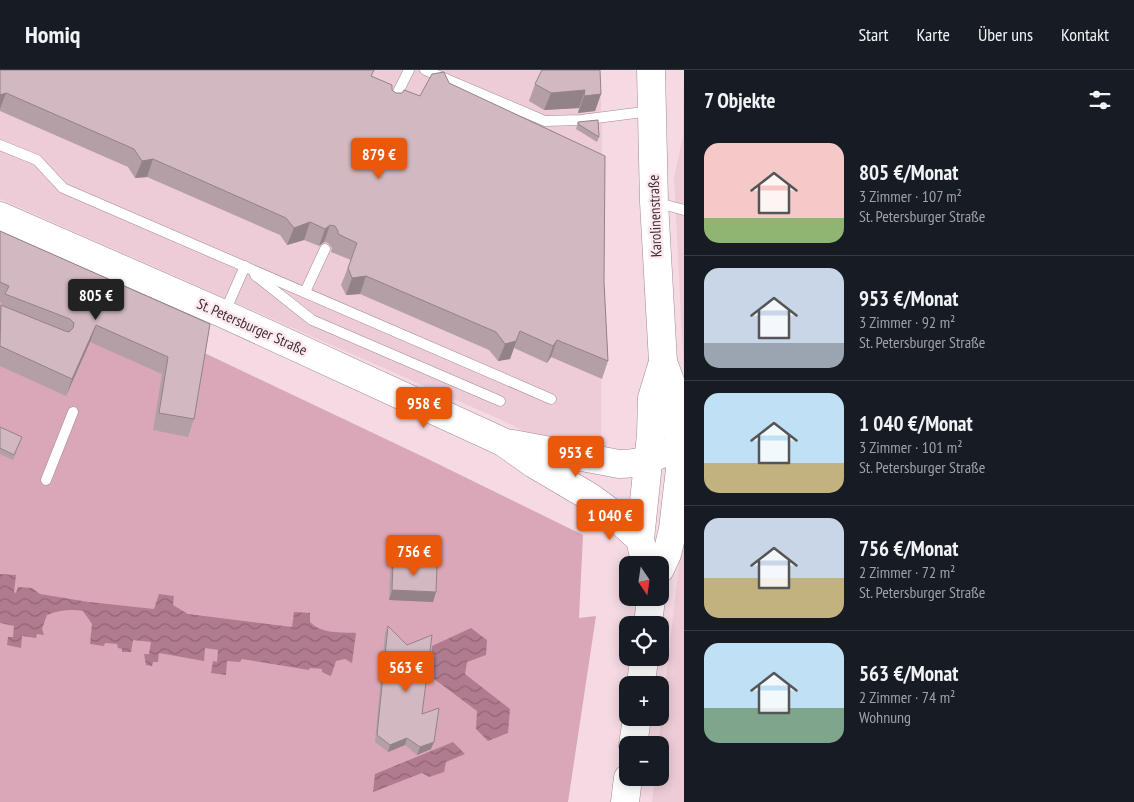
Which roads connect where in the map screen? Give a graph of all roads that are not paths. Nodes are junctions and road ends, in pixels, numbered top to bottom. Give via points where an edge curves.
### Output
1 (410, 70) edge
2 (425, 70) edge
3 (651, 70) edge
4 (392, 104) edge
5 (652, 111) junction
6 (0, 145) edge
7 (654, 202) junction
8 (684, 210) edge
9 (0, 216) edge
10 (325, 249) edge
11 (245, 266) junction
12 (306, 292) junction
13 (224, 314) junction
14 (663, 362) junction
15 (551, 398) dead end
16 (500, 401) dead end
17 (73, 412) dead end
18 (503, 442) junction
19 (678, 442) junction
20 (648, 461) junction
21 (46, 480) dead end
22 (640, 539) junction
23 (645, 556) edge
24 (666, 556) edge
25 (627, 786) edge
26 (625, 802) edge

1 - 4 lane
2 - 5 lane via 545,121
3 - 5 street, Karolinenstraße
5 - 7 street, Karolinenstraße
6 - 11 lane via 37,160 63,188
7 - 8 lane
7 - 14 street, Karolinenstraße
9 - 13 street, St. Petersburger Straße
10 - 12 lane
11 - 12 lane
11 - 13 lane
11 - 16 lane via 312,320
12 - 15 lane
13 - 18 street, St. Petersburger Straße
14 - 19 street, Karolinenstraße via 676,397
14 - 20 street, Karolinenstraße via 652,398
17 - 21 lane
18 - 20 street, St. Petersburger Straße via 619,464
18 - 22 street, St. Petersburger Straße via 590,497
19 - 20 street, St. Petersburger Straße
19 - 24 street, Karolinenstraße via 678,495
20 - 22 street, Karolinenstraße
22 - 23 street
25 - 26 street

